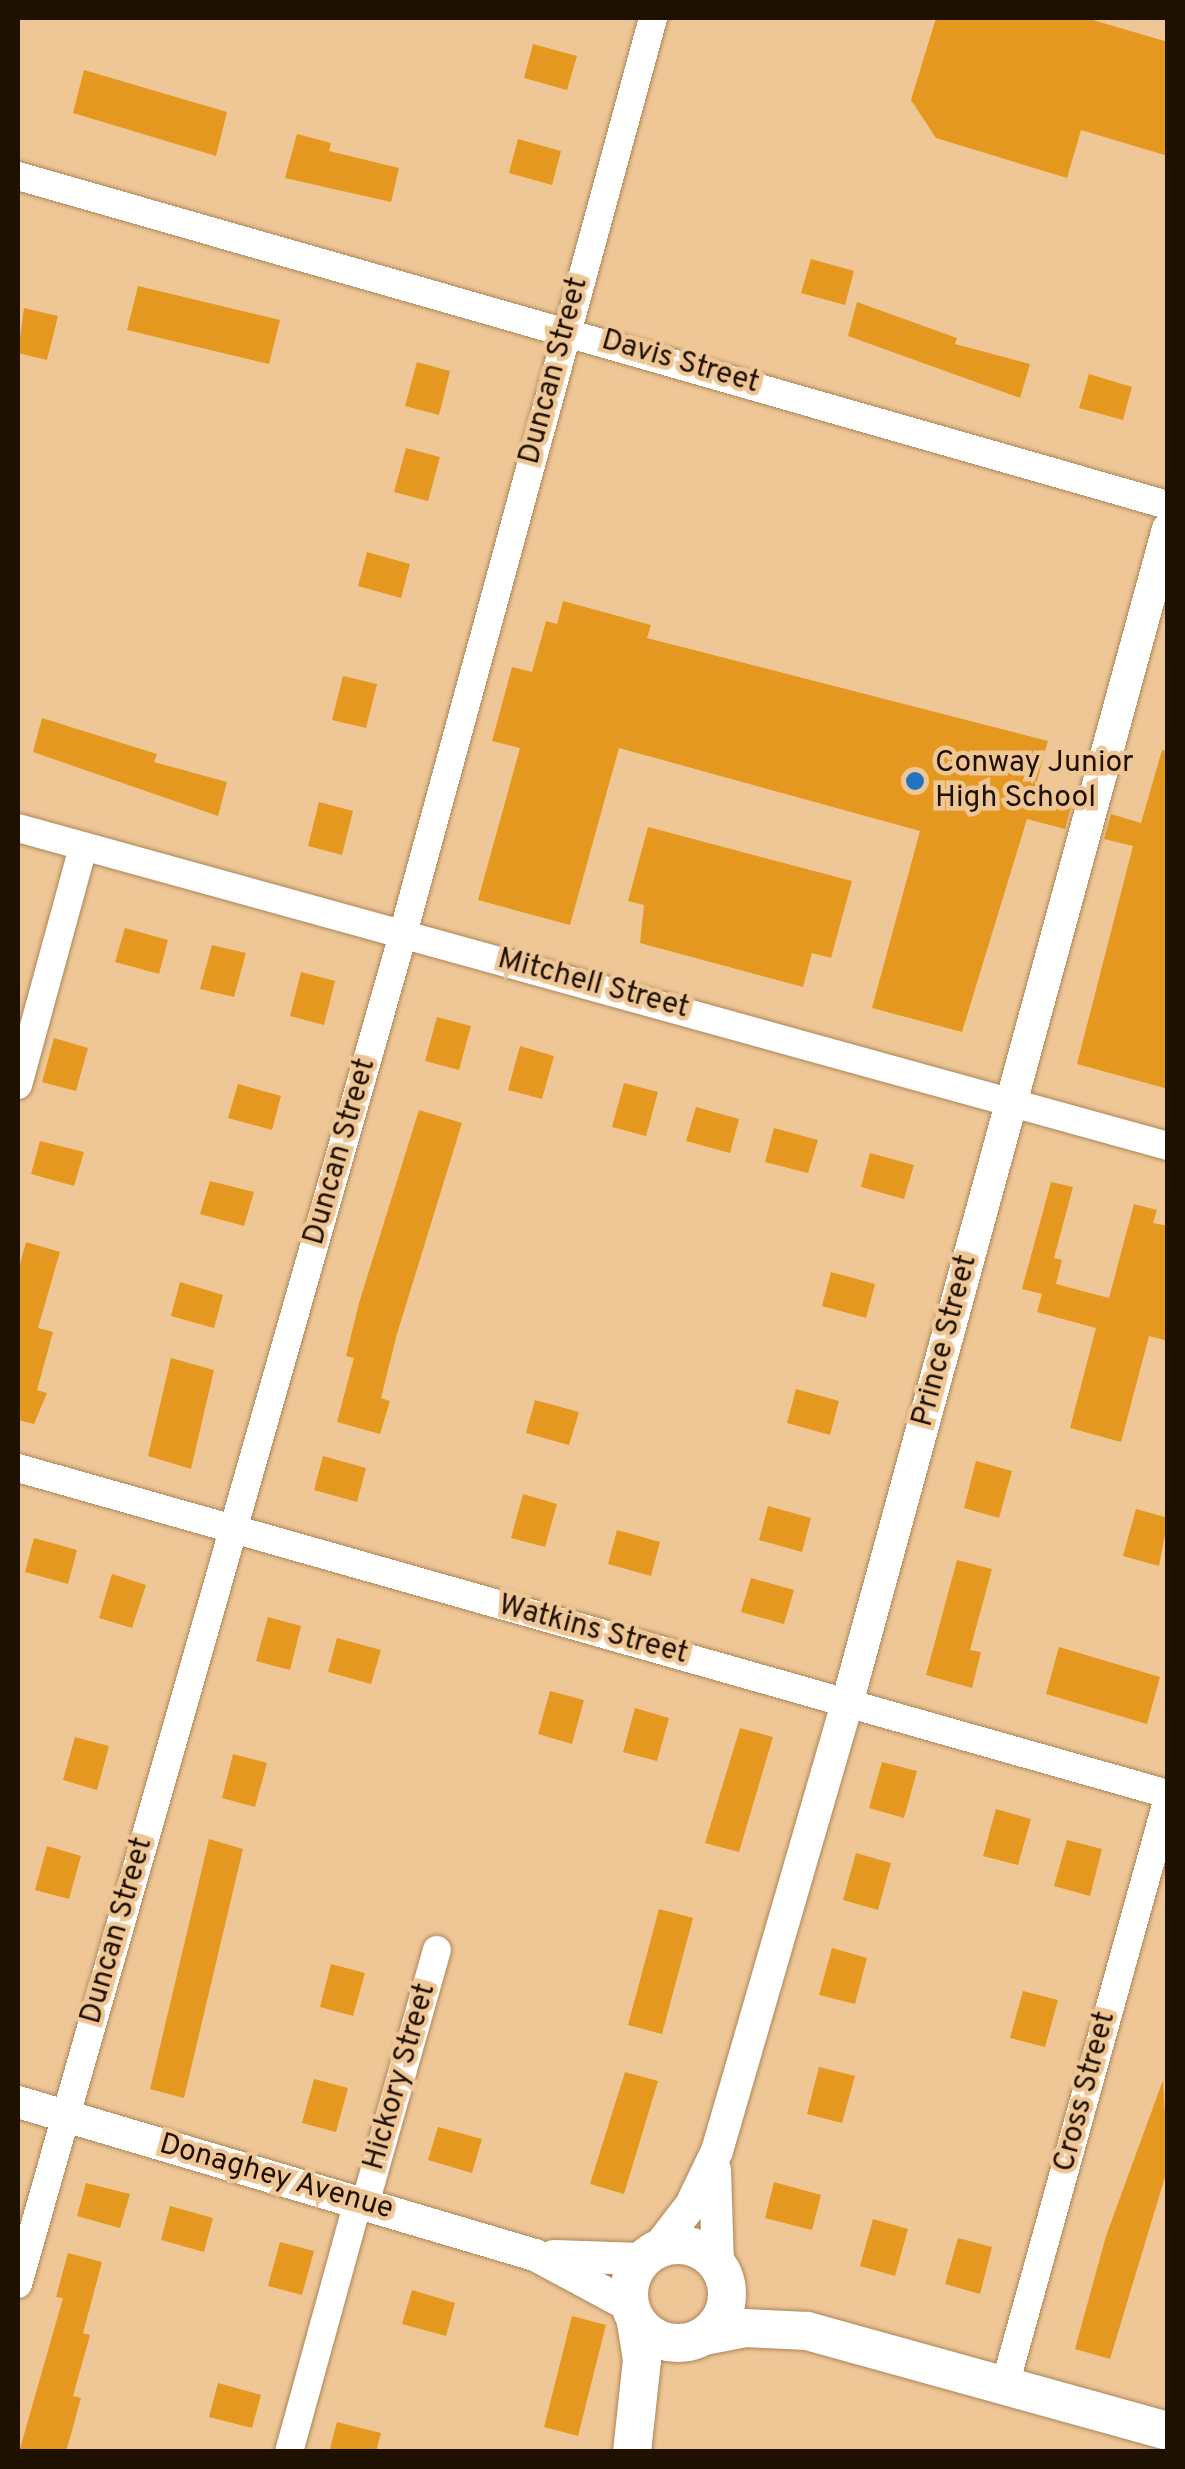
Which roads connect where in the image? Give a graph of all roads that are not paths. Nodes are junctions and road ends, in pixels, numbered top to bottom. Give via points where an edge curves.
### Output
1 (653, 18) edge
2 (18, 176) edge
3 (566, 330) junction
4 (1168, 505) edge
5 (1168, 529) edge
6 (18, 828) edge
7 (82, 847) junction
8 (403, 934) junction
9 (18, 1084) edge
10 (1012, 1099) junction
11 (1168, 1146) edge
12 (18, 1468) edge
13 (232, 1532) junction
14 (848, 1700) junction
15 (1168, 1796) edge
16 (436, 1950) dead end
17 (18, 2102) edge
18 (65, 2116) junction
19 (717, 2150) junction
20 (362, 2203) junction
21 (535, 2254) junction
22 (650, 2254) junction
23 (721, 2273) junction
24 (18, 2284) edge
25 (633, 2313) junction
26 (806, 2330) junction
27 (697, 2339) junction
28 (1005, 2385) junction
29 (1168, 2431) edge
30 (289, 2452) edge
31 (633, 2452) edge

1 - 3 street, Duncan Street
2 - 3 street, Davis Street
3 - 4 street, Davis Street
3 - 8 street, Duncan Street
5 - 10 street, Prince Street
6 - 7 street, Mitchell Street
7 - 8 street, Mitchell Street
7 - 9 street
8 - 10 street, Mitchell Street
8 - 13 street, Duncan Street
10 - 11 street, Mitchell Street
10 - 14 street, Prince Street
12 - 13 street, Watkins Street
13 - 14 street, Watkins Street
13 - 18 street, Duncan Street
14 - 15 street, Watkins Street
14 - 19 street, Prince Street
15 - 28 street, Cross Street
16 - 20 street, Hickory Street
17 - 18 street, Donaghey Avenue
18 - 20 street, Donaghey Avenue
18 - 24 street, Duncan Street
19 - 22 street, Prince Street via 691,2205
19 - 23 street, Prince Street
20 - 21 street, Donaghey Avenue
20 - 30 street, Hickory Street
21 - 22 street, Donaghey Avenue
21 - 25 street, Donaghey Avenue
22 - 23 main road via 690,2246
22 - 25 main road via 633,2273
23 - 26 main road
23 - 27 main road via 724,2312
25 - 27 main road via 659,2340
25 - 31 main road via 642,2360
26 - 27 main road via 745,2328
26 - 28 main road
27 - 31 main road
28 - 29 main road

